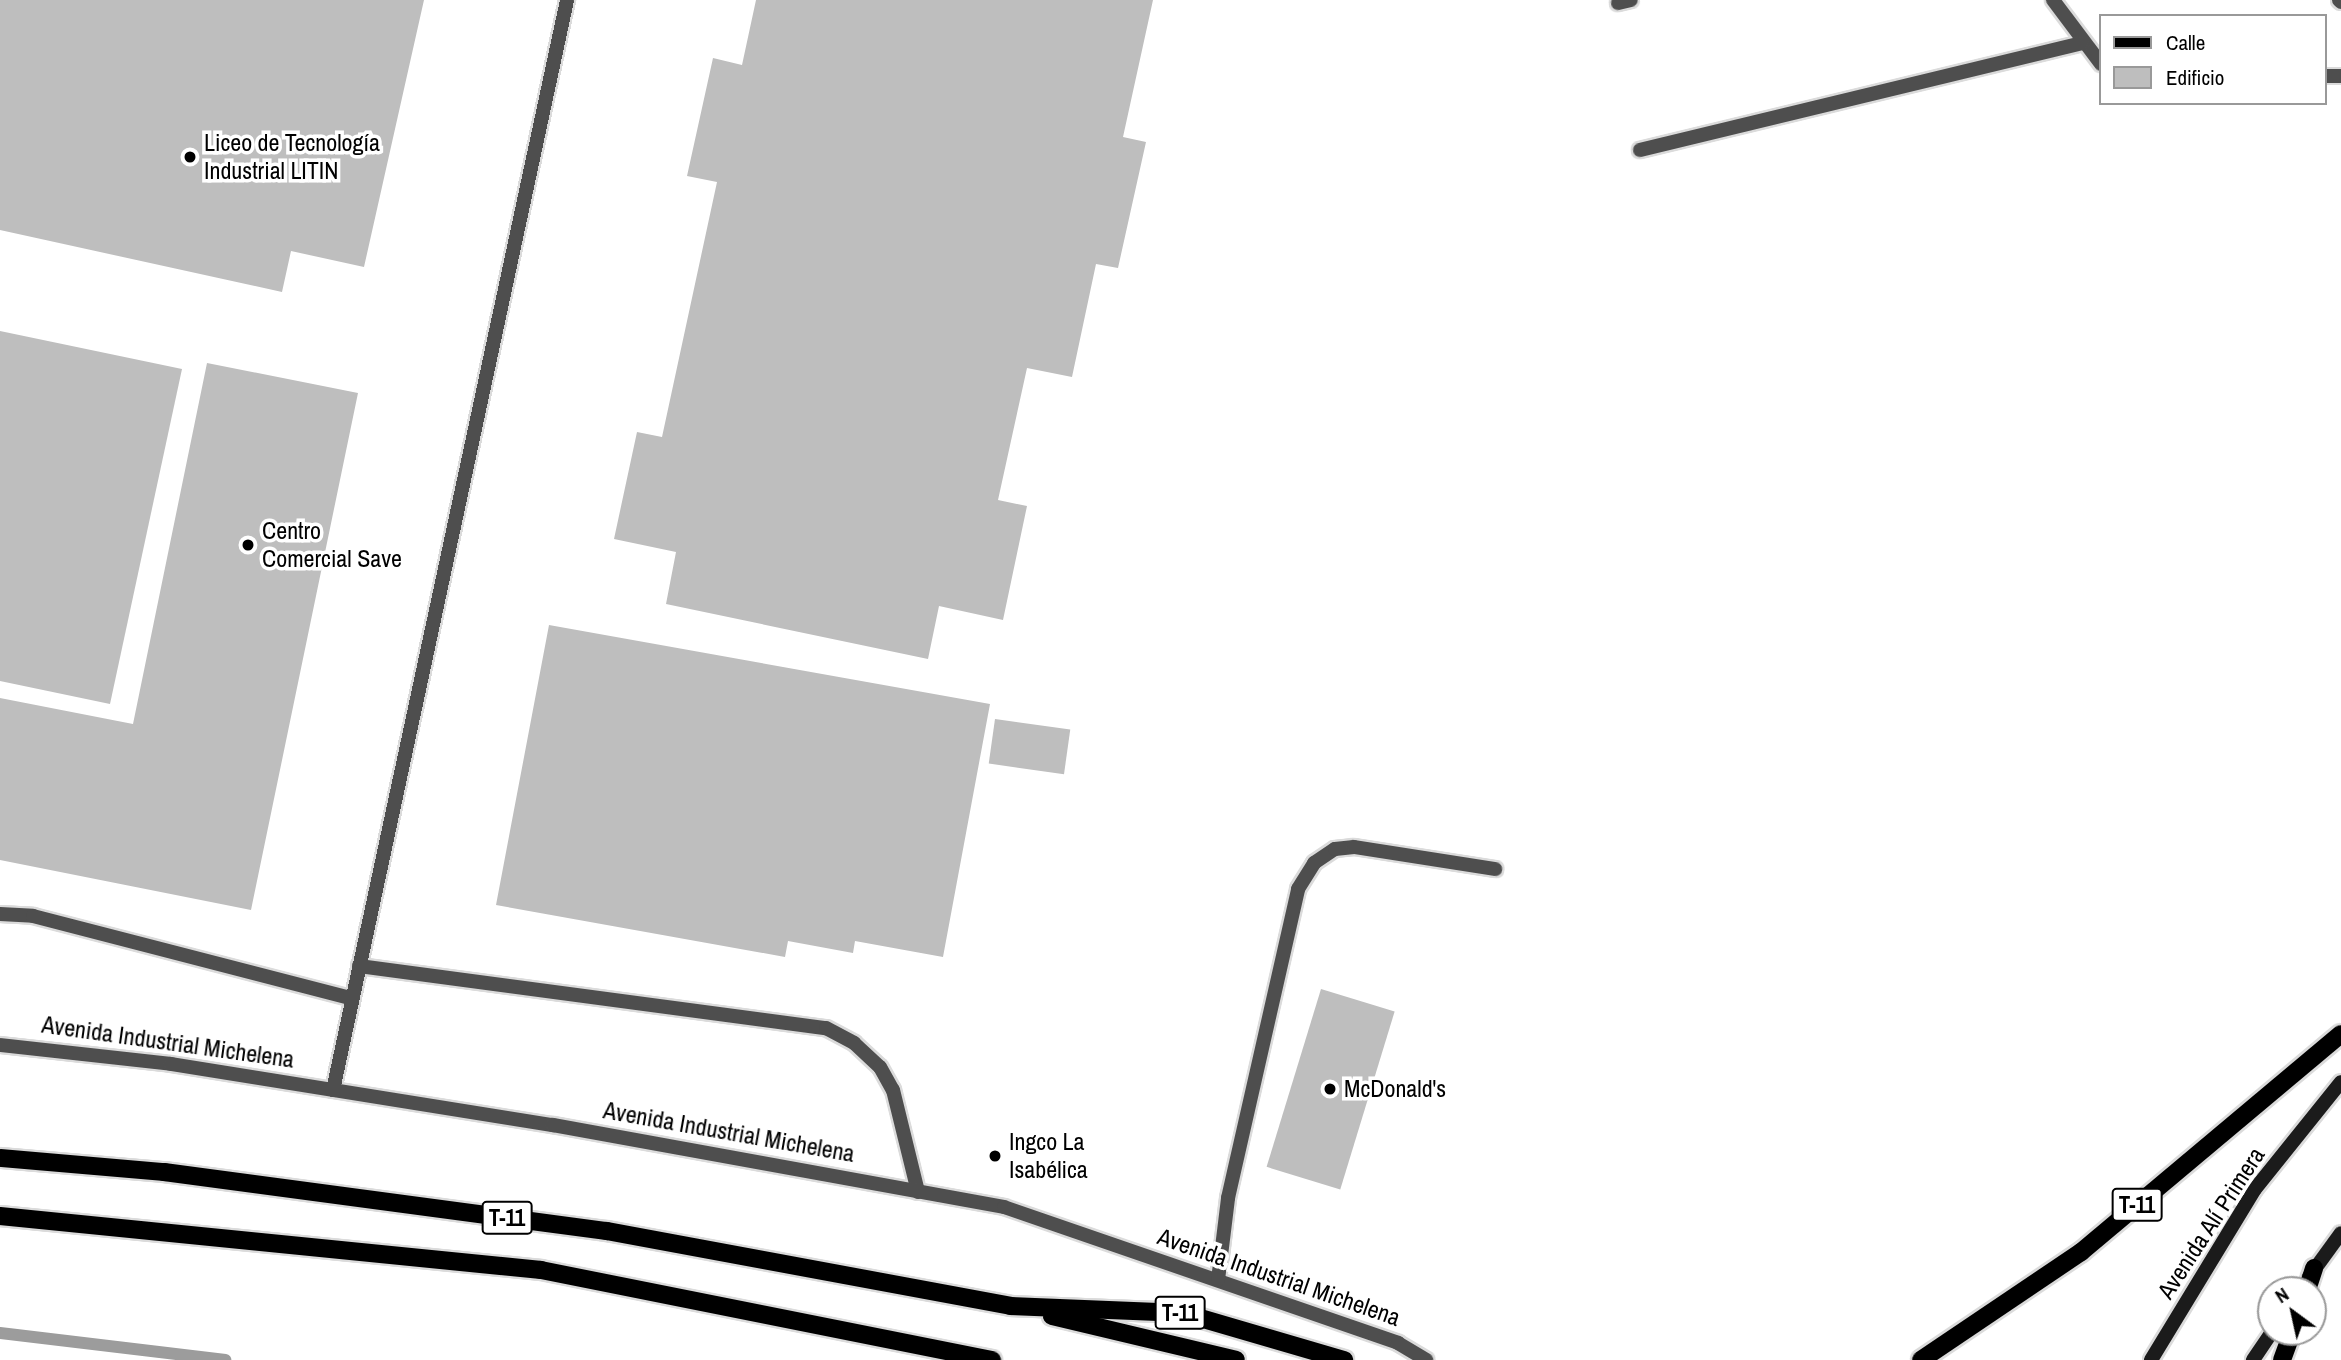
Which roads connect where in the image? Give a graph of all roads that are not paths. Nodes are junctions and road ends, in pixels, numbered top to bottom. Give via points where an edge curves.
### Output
1 (567, 0) edge
2 (2053, 0) edge
3 (2081, 43) junction
4 (2100, 63) edge
5 (1640, 150) dead end
6 (1495, 869) dead end
7 (0, 914) edge
8 (359, 966) junction
9 (350, 998) junction
10 (2341, 1034) edge
11 (0, 1045) edge
12 (2341, 1082) edge
13 (333, 1090) junction
14 (0, 1158) edge
15 (918, 1192) junction
16 (0, 1216) edge
17 (2341, 1233) edge
18 (2314, 1268) junction
19 (2309, 1276) edge
20 (2311, 1276) edge
21 (1218, 1280) junction
22 (1010, 1306) junction
23 (992, 1360) edge
24 (1236, 1360) edge
25 (1344, 1360) edge
26 (1426, 1360) edge
27 (1921, 1360) edge
28 (2151, 1360) edge

1 - 8 lane
2 - 3 lane
3 - 4 lane
3 - 5 lane
6 - 21 lane via 1354,847 1335,849 1314,863 1298,889 1228,1198
7 - 9 lane via 33,916
8 - 9 lane
8 - 15 lane via 826,1028 854,1043 880,1067 892,1090
9 - 13 lane
10 - 27 main road, T-11 via 2081,1252
11 - 13 lane, Avenida Industrial Michelena via 171,1064
12 - 28 main road, Avenida Alí Primera via 2255,1189
13 - 15 lane, Avenida Industrial Michelena
14 - 22 main road, T-11 via 164,1172 607,1231
15 - 21 lane, Avenida Industrial Michelena via 1004,1208
16 - 23 main road, T-11 via 541,1270
17 - 18 main road
18 - 19 main road
18 - 20 main road
21 - 26 lane, Avenida Industrial Michelena via 1398,1343
22 - 24 main road, T-11
22 - 25 main road, T-11 via 1183,1313

